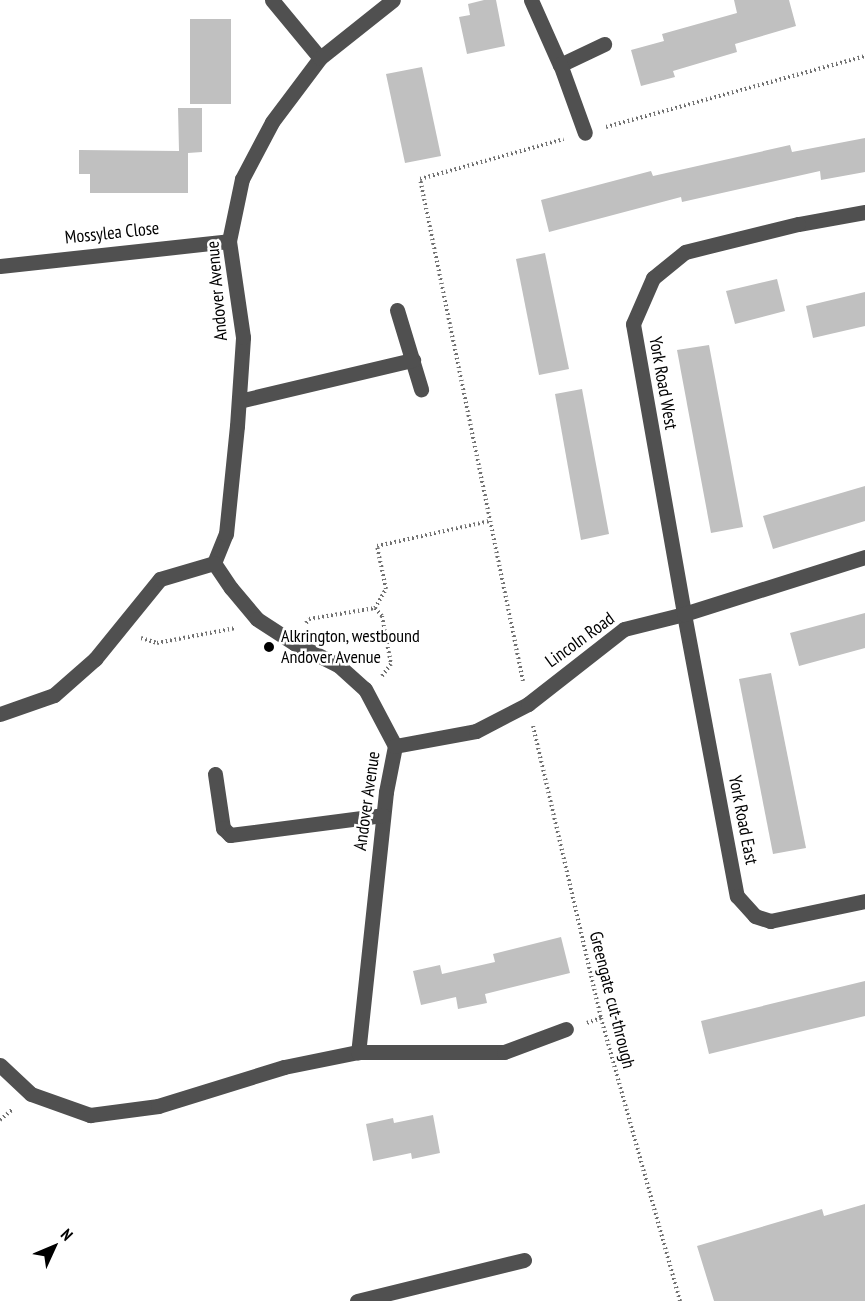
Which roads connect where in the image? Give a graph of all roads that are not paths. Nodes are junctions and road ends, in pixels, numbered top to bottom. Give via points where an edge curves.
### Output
1 (272, 0) edge
2 (393, 0) edge
3 (531, 0) edge
4 (604, 44) dead end
5 (320, 58) junction
6 (560, 64) junction
7 (585, 133) road end
8 (865, 212) edge
9 (229, 241) junction
10 (0, 266) edge
11 (398, 310) dead end
12 (412, 360) junction
13 (422, 389) dead end
14 (239, 401) junction
15 (865, 557) edge
16 (214, 563) junction
17 (684, 614) junction
18 (0, 714) edge
19 (395, 746) junction
20 (215, 774) dead end
21 (383, 815) junction
22 (865, 901) edge
23 (566, 1029) dead end
24 (358, 1052) junction
25 (0, 1065) edge
26 (524, 1260) dead end
27 (357, 1301) edge

1 - 5 street
2 - 5 street, Andover Avenue
3 - 6 street
4 - 6 street
5 - 9 street, Andover Avenue via 272,122 242,179
6 - 7 street
8 - 17 street, York Road West via 685,252 653,278 633,324
9 - 10 street, Mossylea Close
9 - 14 street, Andover Avenue via 243,337
11 - 12 street
12 - 13 street
12 - 14 street
14 - 16 street, Andover Avenue via 226,534
15 - 17 street, Lincoln Road
16 - 18 street via 160,579 96,659 54,696
16 - 19 street, Andover Avenue via 257,618 294,643 338,665 365,689
17 - 19 street, Lincoln Road via 624,629 528,704 476,731
17 - 22 street, York Road East via 737,896 755,916 770,921
19 - 21 street, Andover Avenue
20 - 21 street via 223,828 230,835
21 - 24 street, Andover Avenue
23 - 24 street via 504,1052
24 - 25 street via 284,1067 158,1106 90,1115 31,1094
26 - 27 street

